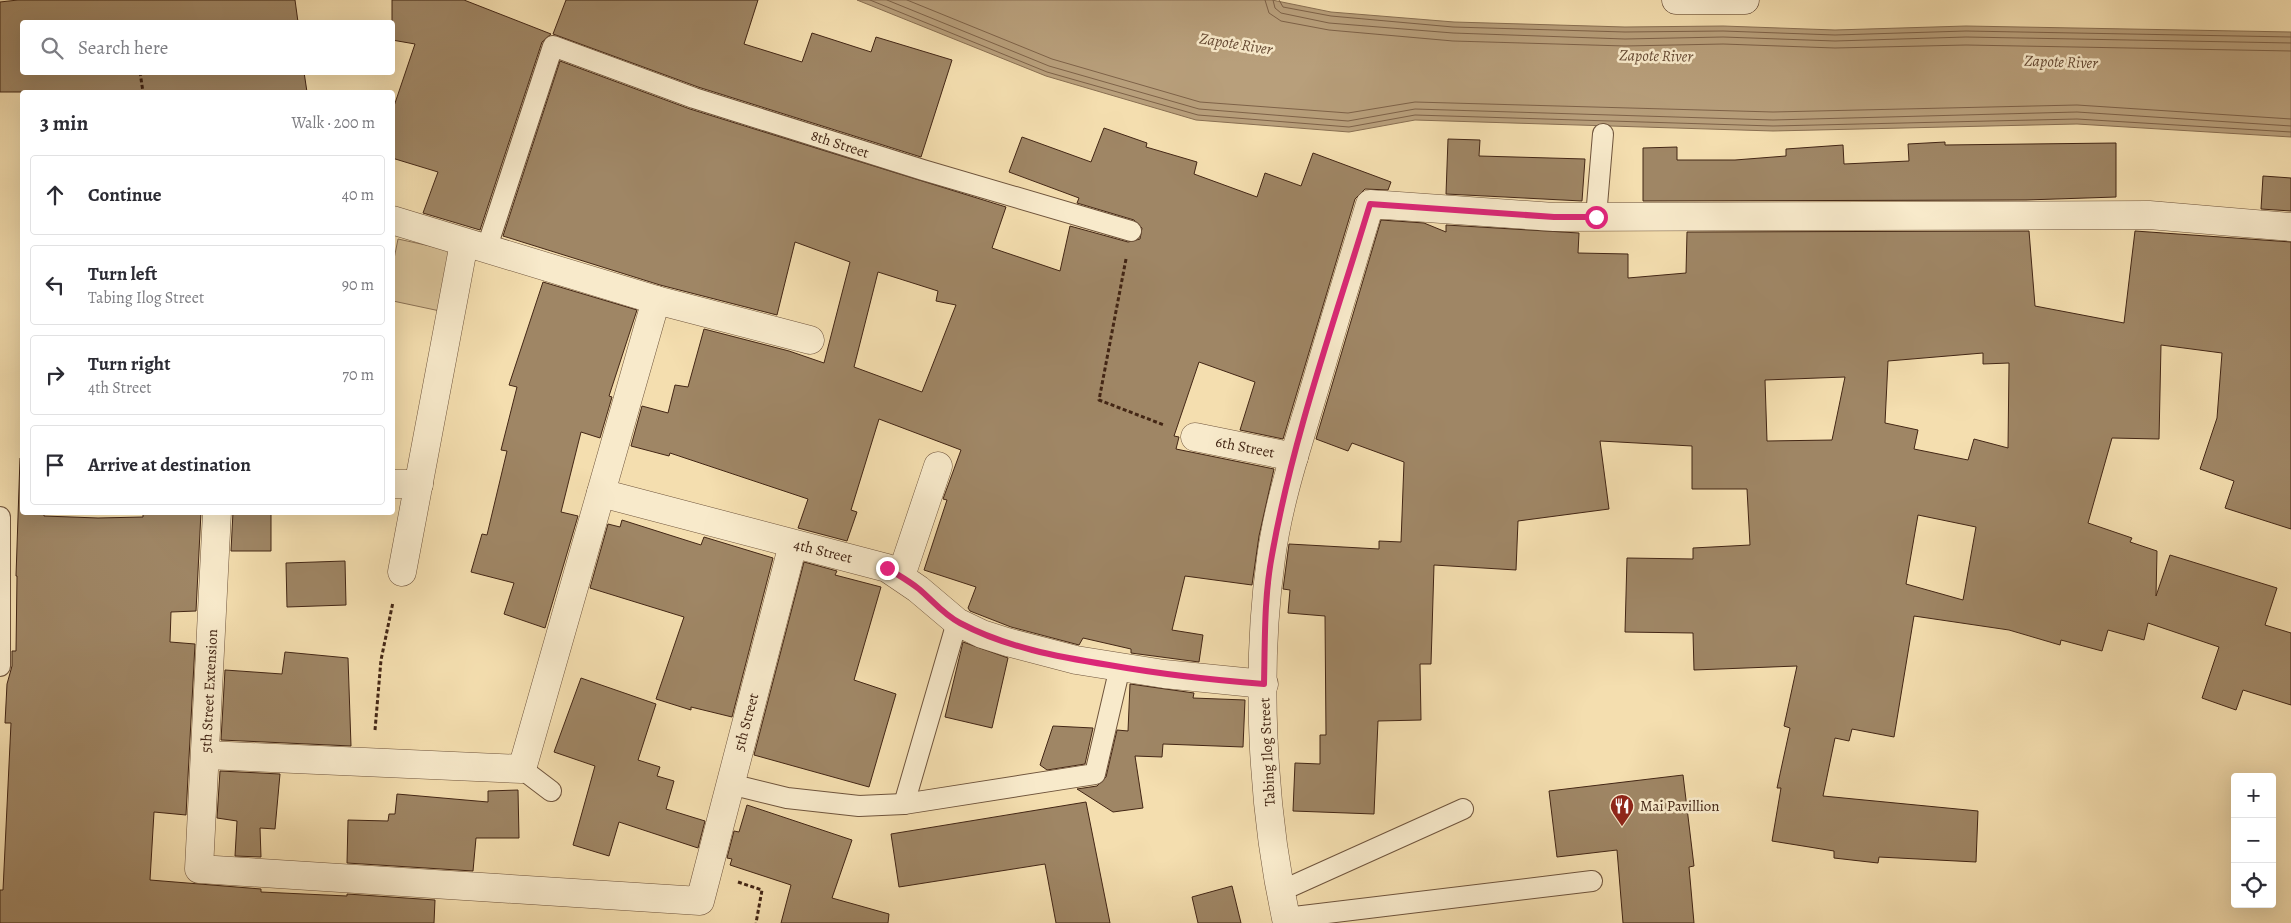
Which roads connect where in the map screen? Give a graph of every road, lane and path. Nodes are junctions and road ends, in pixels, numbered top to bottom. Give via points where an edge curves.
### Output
1 (1676, 0) edge
2 (1745, 0) edge
3 (140, 75) edge
4 (143, 90) edge
5 (1603, 134) dead end
6 (1596, 217) junction
7 (395, 221) edge
8 (2291, 227) edge
9 (1131, 231) joint
10 (475, 246) junction
11 (656, 300) junction
12 (810, 340) dead end
13 (1195, 437) joint
14 (1294, 457) junction
15 (938, 466) dead end
16 (406, 484) edge
17 (601, 493) junction
18 (217, 515) edge
19 (0, 517) edge
20 (793, 544) junction
21 (402, 572) joint
22 (901, 576) junction
23 (957, 622) junction
24 (0, 666) edge
25 (1120, 667) junction
26 (1264, 684) junction
27 (206, 755) junction
28 (373, 763) junction
29 (522, 769) junction
30 (730, 784) junction
31 (551, 791) dead end
32 (904, 804) junction
33 (1463, 808) dead end
34 (708, 872) junction
35 (1592, 881) dead end
36 (1281, 891) junction
37 (700, 901) joint
38 (1286, 920) edge
39 (756, 923) edge

1 - 2 street
3 - 4 path
5 - 6 lane
6 - 8 street via 2149,215
6 - 14 street, Tabing Ilog Street via 1370,204
7 - 10 street
9 - 10 lane, 8th Street via 923,170 703,100 553,46
9 - 13 path via 1099,400
10 - 11 street
10 - 16 street
11 - 12 street
11 - 17 street
13 - 14 street, 6th Street
14 - 26 street, Tabing Ilog Street via 1271,557 1265,616
15 - 22 street
16 - 21 street
17 - 20 street, 4th Street
17 - 29 street
18 - 27 street, 5th Street Extension
19 - 24 lane
20 - 22 street, 4th Street via 866,562
20 - 30 street, 5th Street
21 - 28 path via 381,660
22 - 23 street, 4th Street
23 - 25 street, 4th Street via 982,634 1040,652
23 - 32 lane
25 - 26 street, 4th Street
25 - 32 lane via 1095,774
26 - 36 street, Tabing Ilog Street via 1266,786
27 - 28 street
27 - 37 street, 5th Street Extension via 199,869
28 - 29 street
29 - 31 lane
30 - 32 lane via 823,803 859,806
30 - 34 street, 5th Street
33 - 36 lane
34 - 37 street, 5th Street
34 - 39 path via 762,890
35 - 38 lane
36 - 38 street, Tabing Ilog Street

